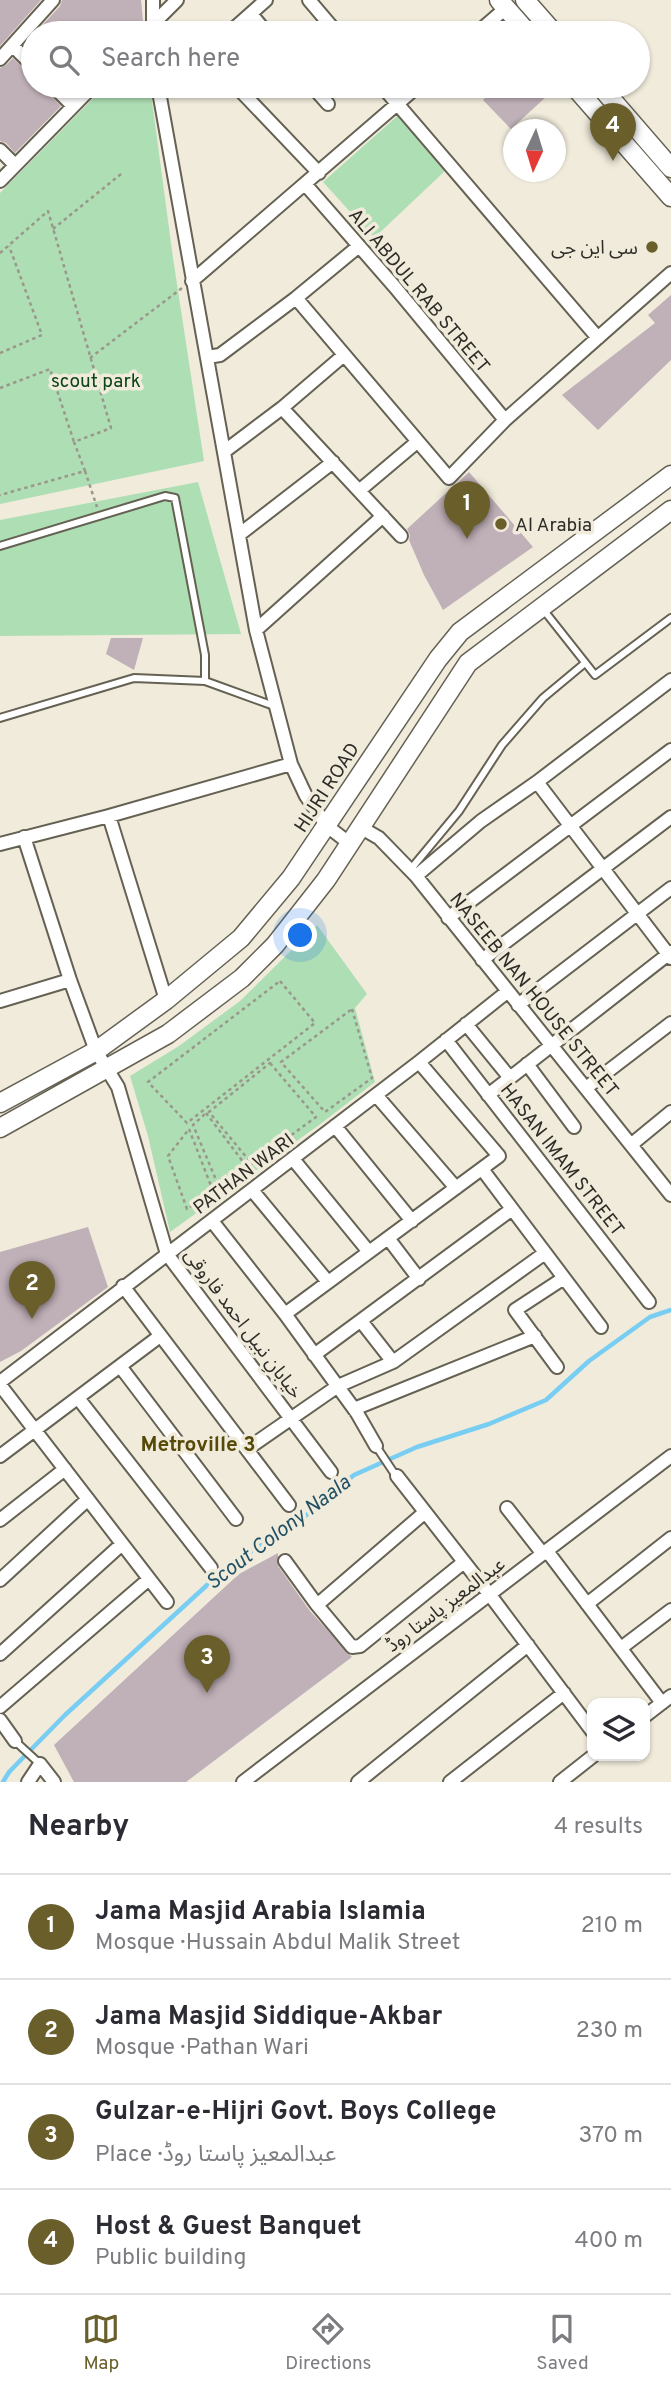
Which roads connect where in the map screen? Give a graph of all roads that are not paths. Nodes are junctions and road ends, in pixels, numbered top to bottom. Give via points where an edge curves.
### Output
1 (53, 0) edge
2 (153, 0) edge
3 (177, 0) edge
4 (266, 0) edge
5 (309, 0) edge
6 (532, 2) edge
7 (503, 4) edge
8 (251, 14) junction
9 (35, 21) edge
10 (153, 21) edge
11 (159, 21) edge
12 (243, 21) edge
13 (257, 21) edge
14 (327, 21) edge
15 (488, 21) edge
16 (518, 21) edge
17 (545, 21) edge
18 (21, 37) edge
19 (13, 46) junction
20 (21, 54) edge
21 (0, 60) edge
22 (66, 98) edge
23 (82, 98) edge
24 (160, 98) edge
25 (247, 98) edge
26 (323, 98) edge
27 (393, 98) edge
28 (405, 98) edge
29 (584, 98) edge
30 (611, 98) edge
31 (328, 104) dead end
32 (398, 104) junction
33 (74, 106) junction
34 (0, 150) edge
35 (15, 165) junction
36 (671, 167) edge
37 (319, 173) junction
38 (0, 181) edge
39 (305, 184) junction
40 (671, 197) edge
41 (359, 246) junction
42 (671, 273) edge
43 (192, 281) junction
44 (296, 298) junction
45 (598, 338) junction
46 (344, 355) junction
47 (207, 357) junction
48 (282, 408) junction
49 (505, 420) junction
50 (417, 442) junction
51 (225, 452) junction
52 (333, 462) junction
53 (671, 475) edge
54 (360, 490) junction
55 (671, 510) edge
56 (383, 516) junction
57 (240, 534) junction
58 (401, 536) dead end
59 (0, 546) edge
60 (541, 607) junction
61 (671, 618) edge
62 (256, 629) junction
63 (585, 663) junction
64 (671, 680) edge
65 (205, 681) junction
66 (276, 706) junction
67 (0, 718) edge
68 (671, 750) edge
69 (291, 764) junction
70 (537, 782) junction
71 (109, 816) junction
72 (671, 817) edge
73 (327, 826) junction
74 (571, 826) junction
75 (360, 827) junction
76 (24, 837) junction
77 (349, 843) junction
78 (0, 844) edge
79 (603, 868) junction
80 (413, 873) junction
81 (671, 888) edge
82 (637, 914) junction
83 (449, 918) junction
84 (670, 955) edge
85 (482, 960) junction
86 (70, 980) junction
87 (507, 992) junction
88 (166, 1000) junction
89 (0, 1001) edge
90 (518, 1004) junction
91 (671, 1023) edge
92 (466, 1024) junction
93 (446, 1040) junction
94 (551, 1045) junction
95 (96, 1051) junction
96 (419, 1062) junction
97 (527, 1063) junction
98 (106, 1069) junction
99 (510, 1077) junction
100 (586, 1088) junction
101 (376, 1095) junction
102 (488, 1095) junction
103 (0, 1104) edge
104 (671, 1112) edge
105 (335, 1126) junction
106 (574, 1127) dead end
107 (0, 1128) edge
108 (632, 1144) junction
109 (293, 1159) junction
110 (482, 1169) junction
111 (456, 1188) junction
112 (252, 1190) junction
113 (671, 1195) edge
114 (512, 1209) junction
115 (212, 1221) junction
116 (411, 1221) junction
117 (388, 1238) junction
118 (369, 1252) junction
119 (545, 1253) junction
120 (167, 1254) junction
121 (564, 1278) junction
122 (419, 1279) junction
123 (328, 1282) junction
124 (123, 1286) junction
125 (649, 1302) dead end
126 (285, 1314) junction
127 (361, 1321) junction
128 (601, 1327) dead end
129 (160, 1336) junction
130 (535, 1336) junction
131 (314, 1355) junction
132 (393, 1362) junction
133 (120, 1366) junction
134 (558, 1367) dead end
135 (0, 1384) edge
136 (338, 1386) junction
137 (78, 1398) junction
138 (354, 1409) junction
139 (292, 1419) junction
140 (35, 1430) junction
141 (376, 1446) joint
142 (247, 1449) junction
143 (0, 1456) edge
144 (671, 1456) edge
145 (65, 1469) junction
146 (331, 1472) dead end
147 (397, 1476) joint
148 (88, 1499) junction
149 (289, 1505) dead end
150 (507, 1508) dead end
151 (424, 1513) junction
152 (236, 1519) dead end
153 (0, 1520) edge
154 (671, 1538) edge
155 (122, 1544) junction
156 (545, 1553) junction
157 (285, 1561) dead end
158 (464, 1562) junction
159 (211, 1568) dead end
160 (149, 1579) junction
161 (0, 1580) edge
162 (490, 1595) junction
163 (167, 1602) dead end
164 (587, 1604) junction
165 (317, 1605) junction
166 (671, 1609) edge
167 (528, 1645) junction
168 (621, 1648) junction
169 (0, 1654) edge
170 (564, 1693) junction
171 (667, 1699) edge
172 (0, 1707) edge
173 (650, 1712) edge
174 (0, 1720) edge
175 (587, 1724) edge
176 (15, 1741) joint
177 (587, 1761) edge
178 (40, 1764) junction
179 (250, 1780) edge
180 (28, 1782) edge
181 (54, 1782) edge
182 (358, 1782) edge
183 (450, 1782) edge
184 (560, 1782) edge

1 - 9 street
2 - 10 street
3 - 11 street
4 - 8 street
5 - 14 street
6 - 17 main road
7 - 15 street
7 - 16 main road
8 - 12 street
8 - 13 street
18 - 19 street
19 - 20 street
19 - 21 street
22 - 33 street
23 - 33 street
24 - 43 street
25 - 37 street
26 - 31 street
27 - 32 street
28 - 32 street
29 - 40 main road
30 - 36 main road
32 - 37 street
32 - 45 street
33 - 35 street
34 - 35 street
35 - 38 street
37 - 39 street
39 - 41 street, ALI ABDUL RAB STREET
39 - 43 street
41 - 44 street
41 - 49 street, ALI ABDUL RAB STREET
42 - 45 street
43 - 47 street
44 - 46 street
44 - 47 street via 220,355
45 - 49 street
46 - 48 street
46 - 50 street
47 - 51 street
48 - 51 street
48 - 52 street
49 - 50 street via 449,478
50 - 54 street
51 - 57 street
52 - 54 street
52 - 57 street
53 - 73 main road, HIJRI ROAD via 460,632
54 - 56 street
55 - 60 main road
56 - 58 street
56 - 62 street
57 - 62 street
59 - 65 lane via 168,495 177,500 205,655
60 - 63 lane
60 - 75 main road via 468,663
61 - 63 lane via 595,675
62 - 66 street
63 - 80 lane via 543,698 502,745
64 - 70 street
65 - 66 lane
65 - 67 lane via 123,680
66 - 69 street
68 - 74 street
69 - 71 street
69 - 73 street
70 - 74 street
70 - 80 street
71 - 76 street
71 - 88 street
72 - 79 street
73 - 77 street
73 - 88 main road, HIJRI ROAD via 241,938
74 - 79 street
74 - 83 street
75 - 77 main road
75 - 80 street, NASEEB NAN HOUSE STREET via 379,838
76 - 78 street
76 - 86 street, خیابانِ نبیل احمد فاروقی
77 - 98 main road via 275,945 242,978 168,1034
79 - 82 street
79 - 85 street
80 - 83 street, NASEEB NAN HOUSE STREET
81 - 82 street
82 - 84 street
82 - 90 street
83 - 85 street, NASEEB NAN HOUSE STREET
84 - 94 street
85 - 87 street, NASEEB NAN HOUSE STREET
86 - 89 street
86 - 95 street, خیابانِ نبیل احمد فاروقی
87 - 90 street, NASEEB NAN HOUSE STREET
87 - 92 street, PATHAN WARI
88 - 95 main road, HIJRI ROAD
90 - 94 street, NASEEB NAN HOUSE STREET
91 - 100 street
92 - 93 street, PATHAN WARI
92 - 99 street
93 - 96 street, PATHAN WARI
93 - 102 street, HASAN IMAM STREET
94 - 97 street
94 - 100 street, NASEEB NAN HOUSE STREET
95 - 98 street, خیابانِ نبیل احمد فاروقی
95 - 103 main road, HIJRI ROAD
96 - 101 street, PATHAN WARI
96 - 110 street via 499,1156
97 - 99 street
97 - 106 street
98 - 107 main road
98 - 120 street, خیابانِ نبیل احمد فاروقی via 118,1087
99 - 102 street
100 - 108 street, NASEEB NAN HOUSE STREET
101 - 105 street, PATHAN WARI
101 - 111 street
102 - 125 street, HASAN IMAM STREET
104 - 108 street
105 - 109 street, PATHAN WARI
105 - 116 street
108 - 113 street, NASEEB NAN HOUSE STREET
109 - 112 street, PATHAN WARI
109 - 118 street
110 - 111 street
110 - 114 street
111 - 116 street
112 - 115 street, PATHAN WARI
112 - 123 street
114 - 119 street
114 - 122 street
115 - 120 street, PATHAN WARI
115 - 126 street
116 - 117 street
117 - 118 street
117 - 122 street
118 - 123 street
119 - 121 street
119 - 132 street
120 - 124 street, PATHAN WARI
120 - 139 street, خیابانِ نبیل احمد فاروقی
121 - 128 street
121 - 130 street via 515,1310
122 - 127 street
123 - 126 street
124 - 129 street
124 - 135 street, PATHAN WARI
126 - 131 street
127 - 131 street
127 - 132 street
129 - 133 street
129 - 142 street
130 - 134 street
130 - 138 street
131 - 136 street
132 - 136 street
133 - 137 street
133 - 152 street
135 - 140 street
136 - 138 street
136 - 139 street
137 - 140 street
137 - 159 street
138 - 141 street
139 - 142 street
139 - 146 street, خیابانِ نبیل احمد فاروقی
140 - 143 street
140 - 145 street
141 - 147 lane
142 - 149 street
144 - 156 street, عبدالمعیز پاستا روڈ
145 - 148 street
145 - 153 street
147 - 151 street
148 - 155 street
148 - 161 street
150 - 156 street
151 - 158 street
151 - 165 street
154 - 164 street
155 - 160 street
155 - 169 street
156 - 162 street, عبدالمعیز پاستا روڈ
156 - 164 street
157 - 165 street
158 - 162 street
158 - 165 street via 357,1648
160 - 163 street
160 - 172 street
162 - 167 street
162 - 179 street, عبدالمعیز پاستا روڈ
164 - 168 street
166 - 168 street
167 - 170 street
167 - 182 street
168 - 171 street
170 - 175 street
170 - 183 street
171 - 173 street
174 - 176 street
176 - 178 lane
177 - 184 street
178 - 180 street
178 - 181 street

